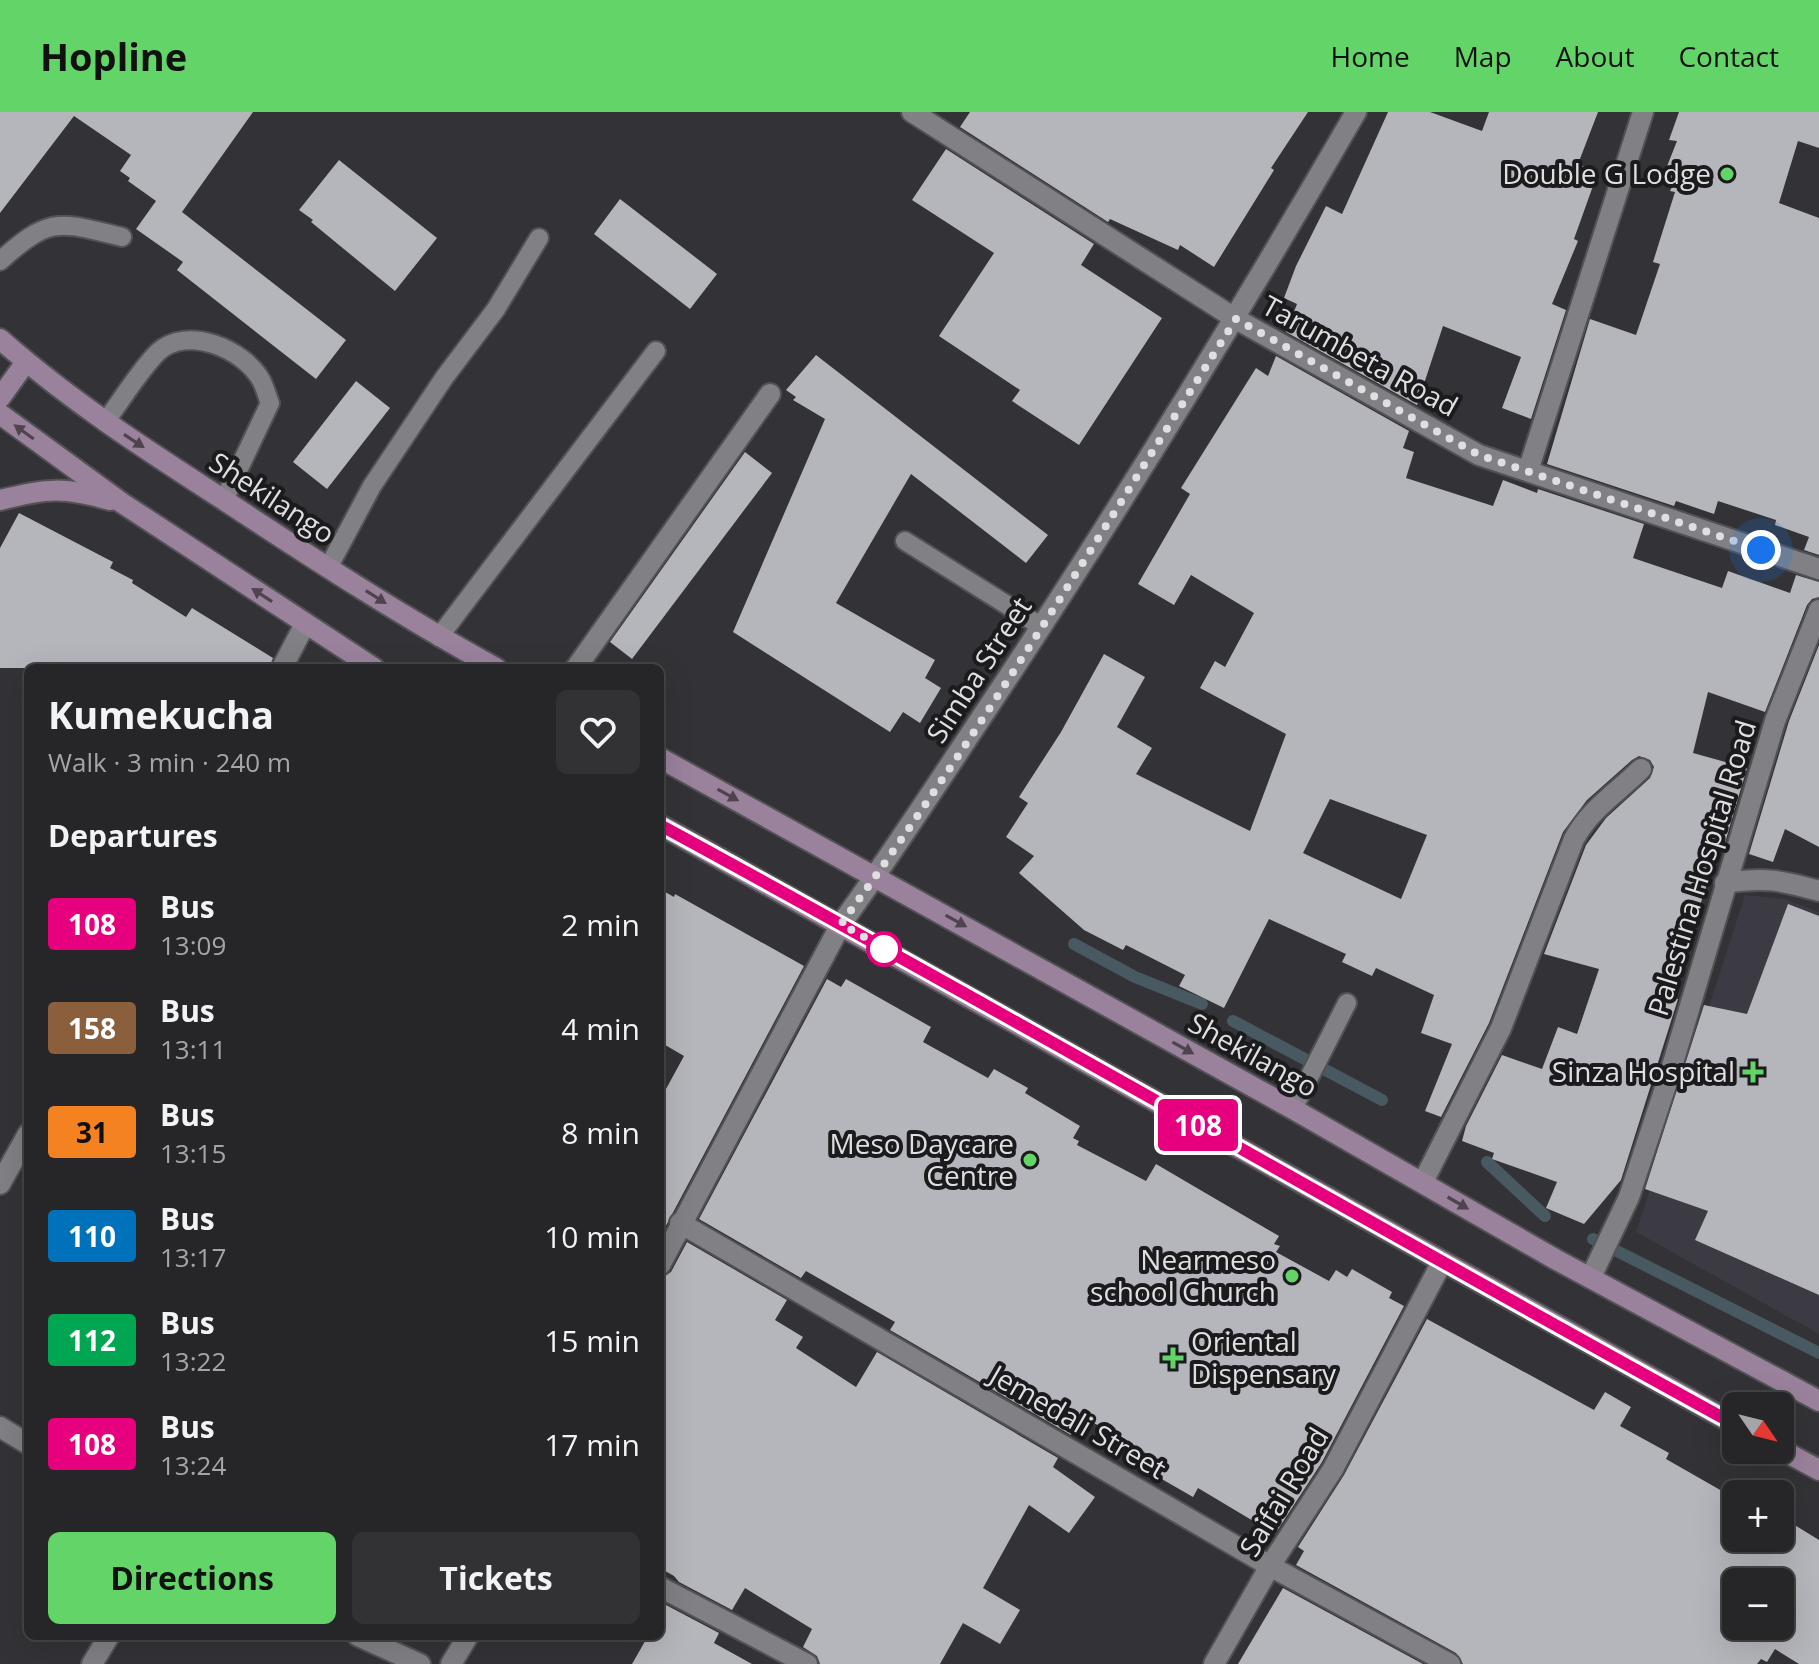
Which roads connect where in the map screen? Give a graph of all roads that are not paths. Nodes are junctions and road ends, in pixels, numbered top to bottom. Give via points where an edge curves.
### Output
1 (912, 112) edge
2 (1356, 112) edge
3 (1643, 112) edge
4 (122, 237) dead end
5 (539, 238) dead end
6 (0, 261) edge
7 (1236, 319) junction
8 (0, 339) edge
9 (656, 351) dead end
10 (26, 362) junction
11 (770, 394) dead end
12 (0, 398) edge
13 (0, 414) edge
14 (105, 422) junction
15 (1528, 471) junction
16 (0, 500) edge
17 (224, 500) junction
18 (122, 503) junction
19 (905, 541) dead end
20 (328, 568) junction
21 (1819, 569) edge
22 (1819, 610) edge
23 (305, 624) junction
24 (1042, 627) junction
25 (439, 637) junction
26 (284, 664) edge
27 (368, 664) edge
28 (489, 664) edge
29 (579, 664) edge
30 (664, 760) edge
31 (1641, 769) dead end
32 (664, 827) edge
33 (876, 876) junction
34 (1725, 883) junction
35 (1819, 891) edge
36 (841, 924) junction
37 (1347, 1003) dead end
38 (1293, 1109) junction
39 (24, 1141) edge
40 (1423, 1182) junction
41 (0, 1184) edge
42 (680, 1223) junction
43 (664, 1257) edge
44 (1442, 1262) junction
45 (1591, 1277) junction
46 (1819, 1401) edge
47 (1722, 1417) edge
48 (0, 1427) edge
49 (24, 1442) edge
50 (1794, 1457) edge
51 (1819, 1470) edge
52 (1270, 1566) junction
53 (664, 1589) edge
54 (107, 1640) edge
55 (367, 1640) edge
56 (466, 1640) edge
57 (92, 1664) edge
58 (420, 1664) edge
59 (451, 1664) edge
60 (807, 1664) edge
61 (1214, 1664) edge
62 (1450, 1664) edge

1 - 7 street, Tarumbeta Road
2 - 7 street, Simba Street
3 - 15 street
4 - 6 lane via 63,223 25,238
5 - 20 lane via 372,486
7 - 15 street, Tarumbeta Road via 1479,455
7 - 24 street, Simba Street
8 - 10 main road, Shekilango
9 - 25 lane
10 - 12 main road
10 - 14 main road, Shekilango
11 - 29 street
18 -> 13 main road
14 -> 17 main road, Shekilango
14 - 17 lane via 160,350 188,340 218,344 240,357 260,378 270,403
15 - 21 street, Tarumbeta Road
16 - 18 main road via 41,489 76,490
17 - 20 main road, Shekilango
23 -> 18 main road
19 - 24 lane
20 -> 25 main road, Shekilango
22 - 34 street, Palestina Hospital Road via 1775,721
23 - 26 street
23 - 27 main road
24 - 33 street, Simba Street
25 - 28 main road, Shekilango
30 -> 33 main road, Shekilango
31 - 40 street via 1597,807 1574,839 1501,1028
32 - 36 main road
33 - 36 street, Simba Street
33 -> 38 main road, Shekilango
34 - 35 street via 1781,880
34 - 45 street, Palestina Hospital Road via 1629,1197
36 - 42 street, Simba Street
36 - 44 main road
37 - 38 lane
38 - 40 main road, Shekilango
39 - 41 street
40 -> 45 main road, Shekilango
42 - 43 street, Simba Street
42 - 52 street, Jemedali Street
44 - 47 main road
44 - 52 street, Saifai Road via 1333,1469
45 - 46 main road, Shekilango
48 - 49 street
50 - 51 main road
52 - 61 street, Saifai Road
52 - 62 street, Jemedali Street
53 - 60 street
54 - 57 street
55 - 58 street
56 - 59 street

